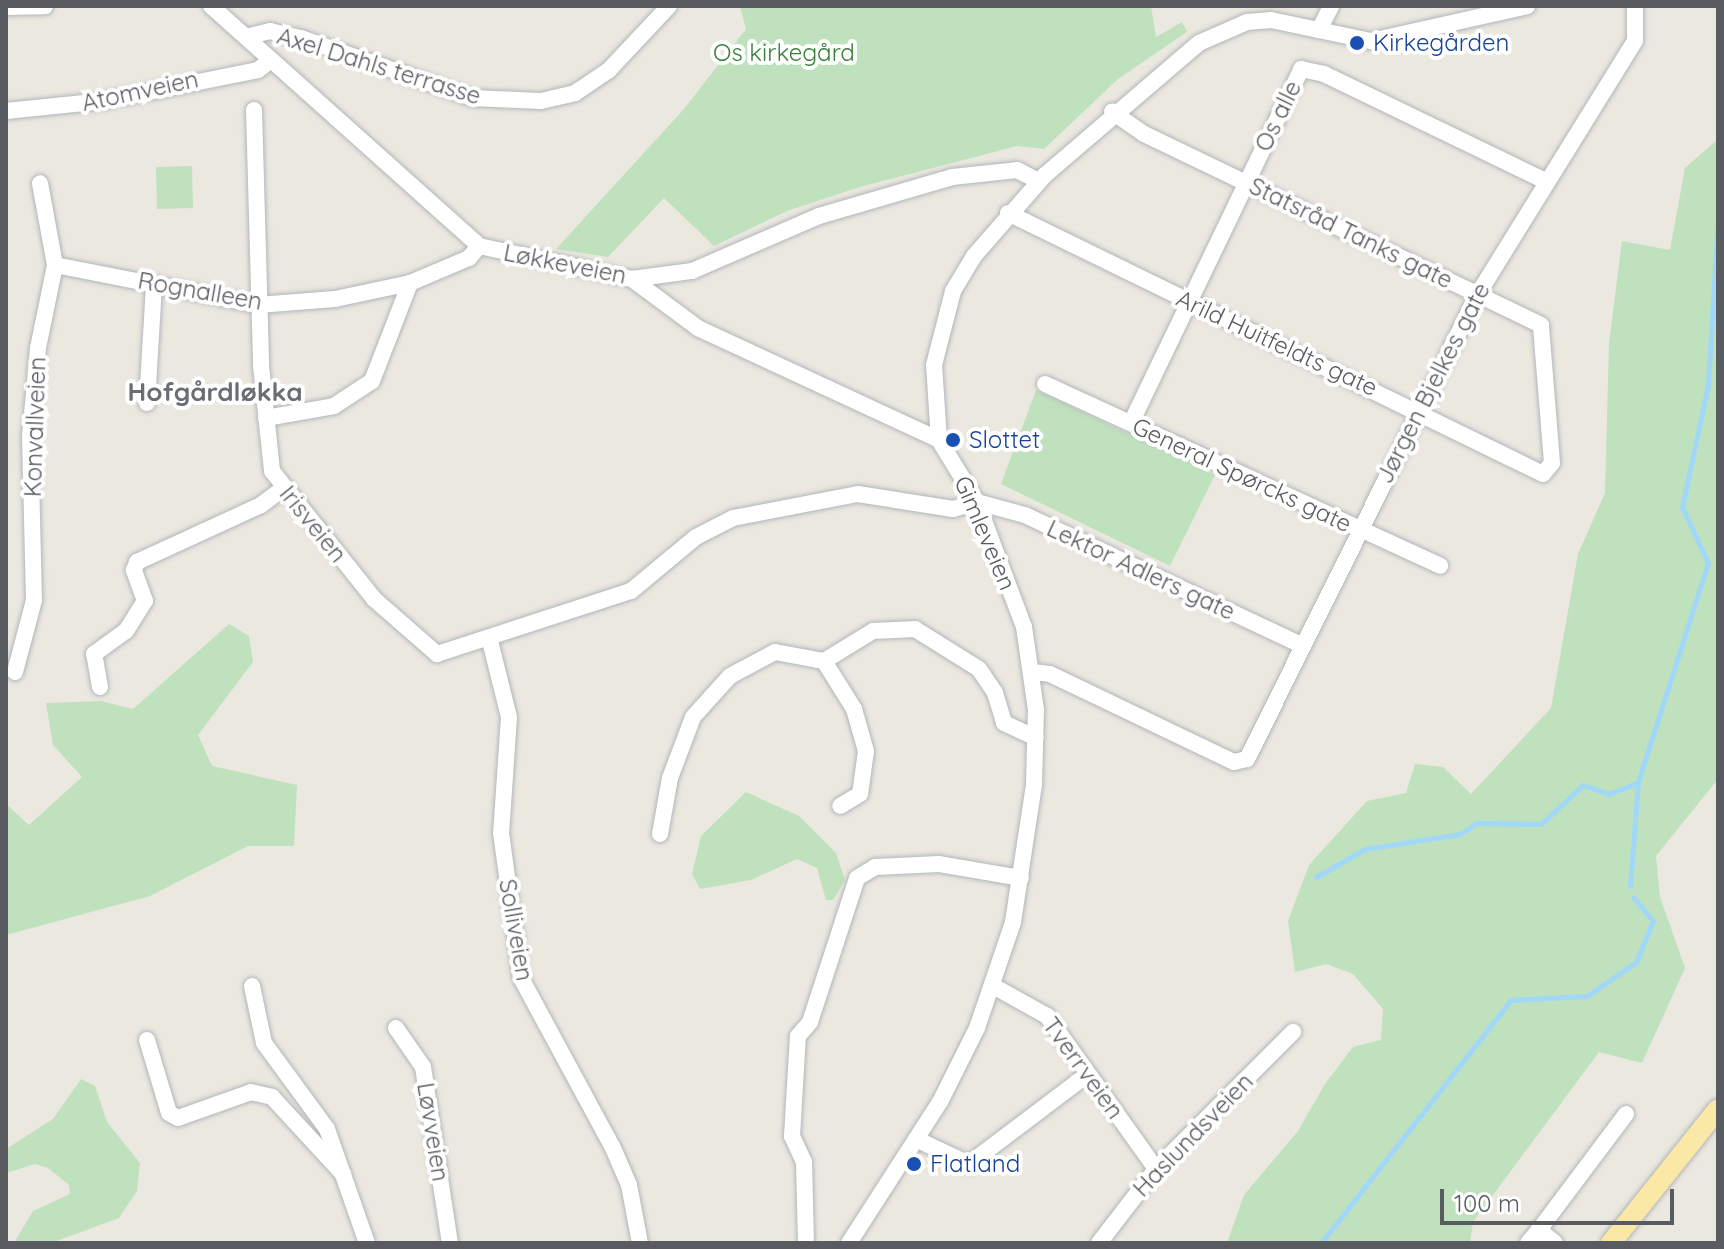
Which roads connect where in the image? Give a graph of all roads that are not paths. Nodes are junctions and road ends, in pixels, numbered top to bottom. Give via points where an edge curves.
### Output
1 (45, 6) edge
2 (211, 6) edge
3 (669, 6) edge
4 (1331, 6) edge
5 (1527, 6) edge
6 (1635, 6) edge
7 (6, 7) edge
8 (1319, 30) junction
9 (246, 37) junction
10 (271, 60) junction
11 (254, 110) dead end
12 (6, 111) edge
13 (1112, 112) junction
14 (1039, 181) junction
15 (1545, 181) junction
16 (1246, 182) junction
17 (40, 183) dead end
18 (1008, 213) junction
19 (479, 246) junction
20 (55, 265) junction
21 (632, 279) junction
22 (410, 283) junction
23 (154, 284) junction
24 (1478, 294) junction
25 (1189, 302) junction
26 (258, 305) junction
27 (1045, 384) dead end
28 (147, 403) dead end
29 (1415, 415) junction
30 (266, 418) junction
31 (1131, 423) junction
32 (939, 440) junction
33 (1543, 474) joint
34 (282, 489) junction
35 (977, 502) junction
36 (1358, 528) junction
37 (1440, 566) dead end
38 (490, 641) junction
39 (1303, 646) junction
40 (824, 661) junction
41 (15, 672) dead end
42 (1032, 672) junction
43 (100, 687) dead end
44 (1036, 738) junction
45 (840, 806) dead end
46 (660, 834) dead end
47 (1021, 878) junction
48 (252, 986) dead end
49 (993, 986) junction
50 (396, 1028) dead end
51 (1293, 1032) dead end
52 (147, 1040) dead end
53 (1088, 1074) junction
54 (1718, 1109) edge
55 (1626, 1114) dead end
56 (916, 1139) junction
57 (1156, 1169) junction
58 (343, 1174) junction
59 (1533, 1237) edge
60 (367, 1243) edge
61 (450, 1243) edge
62 (640, 1243) edge
63 (806, 1243) edge
64 (849, 1243) edge
65 (1099, 1243) edge
66 (1555, 1243) edge
67 (1611, 1243) edge

1 - 7 street
2 - 9 street, Løkkeveien
3 - 9 street, Axel Dahls terrasse via 608,71 575,93 541,101 472,98 301,38 270,31
4 - 8 street
5 - 8 street, Gimleveien via 1393,38
6 - 15 street, Jørgen Bjelkes gate via 1635,41
8 - 13 street, Gimleveien via 1294,22 1247,22 1199,43
9 - 10 street, Løkkeveien
10 - 12 street, Atomveien via 258,70 103,101
10 - 19 street, Løkkeveien
11 - 26 street, Irisveien
13 - 14 street, Gimleveien
13 - 16 street, Statsråd Tanks gate
14 - 18 street, Gimleveien
14 - 21 street, Løkkeveien via 1017,170 952,177 819,216 692,271
15 - 16 street, Os alle via 1324,74 1301,69
15 - 24 street, Jørgen Bjelkes gate
16 - 24 street, Statsråd Tanks gate
16 - 25 street, Os alle
17 - 20 street, Konvallveien
18 - 25 street, Arild Huitfeldts gate
18 - 32 street, Gimleveien via 967,268 939,329 934,365
19 - 21 street, Løkkeveien
19 - 22 street, Rognalleen via 469,258
20 - 23 street, Rognalleen
20 - 41 street, Konvallveien via 38,348 30,436 34,600
21 - 32 street via 698,328
22 - 26 street, Rognalleen via 335,299
22 - 30 street via 372,381 334,406
23 - 26 street, Rognalleen
23 - 28 street
24 - 29 street, Jørgen Bjelkes gate
24 - 33 street, Statsråd Tanks gate via 1541,325 1552,463
25 - 29 street, Arild Huitfeldts gate via 1403,403
25 - 31 street, Os alle
26 - 30 street, Irisveien
27 - 31 street, General Spørcks gate
29 - 33 street, Arild Huitfeldts gate
29 - 36 street, Jørgen Bjelkes gate
30 - 34 street, Irisveien via 270,464
31 - 36 street, General Spørcks gate
32 - 35 street, Gimleveien
34 - 38 street, Irisveien via 419,644 437,654
34 - 43 street via 261,505 137,562 134,570 145,601 126,631 94,654
35 - 38 street, Irisveien via 953,509 858,494 733,518 696,537 631,591
35 - 39 street, Lektor Adlers gate via 1025,515
35 - 42 street, Gimleveien via 1024,627
36 - 37 street, General Spørcks gate
36 - 39 street, Jørgen Bjelkes gate
38 - 62 street, Solliveien via 509,717 501,833 521,978 613,1148 629,1185
39 - 42 street, Jørgen Bjelkes gate via 1247,759 1234,762 1050,674
40 - 44 street via 873,631 915,629 979,669 995,693 1004,723
40 - 45 street via 854,709 866,751 860,794
40 - 46 street via 775,652 730,676 711,696 679,745
42 - 44 street, Gimleveien
44 - 47 street, Gimleveien
47 - 49 street, Gimleveien
47 - 63 street via 939,864 875,867 857,878 816,1008 798,1036 792,1136 804,1162
48 - 58 street via 264,1043 327,1129
49 - 53 street, Tverrveien via 1047,1016
49 - 56 street, Gimleveien via 958,1070
50 - 61 street, Løvveien via 423,1067
51 - 57 street, Haslundsveien
52 - 58 street via 169,1113 178,1118 251,1092 272,1097
53 - 56 street via 969,1164
53 - 57 street, Tverrveien
54 - 67 main road
55 - 59 street
56 - 64 street, Gimleveien
57 - 65 street, Haslundsveien
58 - 60 street
59 - 66 street

